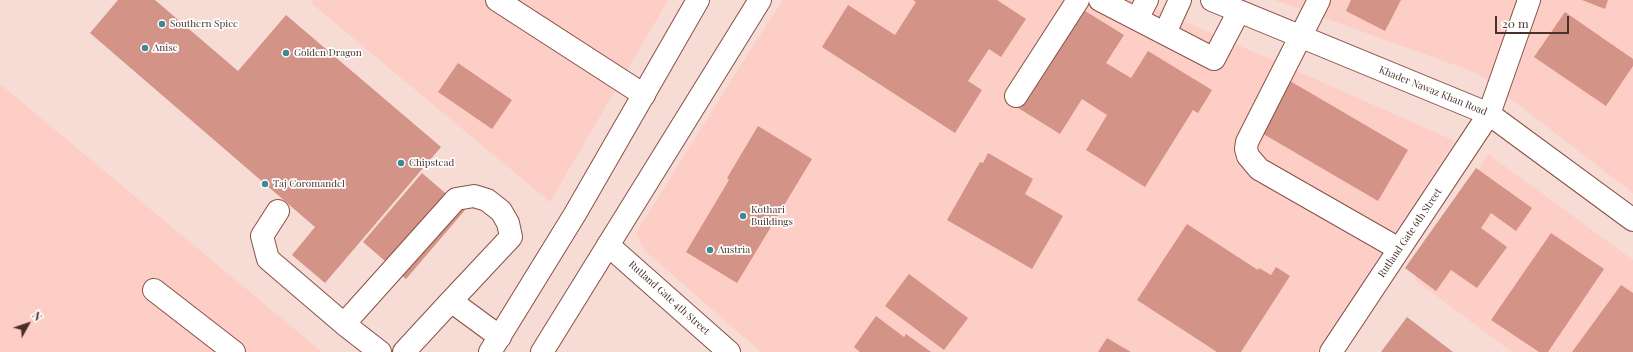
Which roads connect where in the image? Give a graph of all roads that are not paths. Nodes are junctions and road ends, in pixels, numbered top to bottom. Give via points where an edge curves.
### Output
1 (497, 0) edge
2 (698, 0) edge
3 (760, 0) edge
4 (1078, 0) edge
5 (1100, 0) edge
6 (1180, 0) edge
7 (1212, 0) edge
8 (1319, 0) edge
9 (1529, 0) edge
10 (1142, 9) edge
11 (1239, 11) junction
12 (1165, 33) junction
13 (1300, 36) junction
14 (644, 95) junction
15 (1016, 96) dead end
16 (1489, 114) junction
17 (278, 210) dead end
18 (1633, 220) edge
19 (608, 245) junction
20 (1399, 249) junction
21 (154, 290) dead end
22 (451, 301) junction
23 (344, 324) junction
24 (495, 344) edge
25 (234, 352) edge
26 (380, 352) edge
27 (404, 352) edge
28 (542, 352) edge
29 (729, 352) edge
30 (1331, 352) edge

1 - 14 street
2 - 14 street
3 - 19 street
4 - 15 street
5 - 10 street
6 - 12 street
7 - 11 street, Khader Nawaz Khan Road
8 - 13 street
9 - 16 street, Rutland Gate 6th Street
10 - 12 street
11 - 12 street via 1219,62
11 - 13 street, Khader Nawaz Khan Road
13 - 16 street, Khader Nawaz Khan Road
13 - 20 street via 1247,142 1248,156 1260,169
14 - 24 street
16 - 18 street, Khader Nawaz Khan Road
16 - 20 street, Rutland Gate 6th Street
17 - 23 street via 262,236 268,258
19 - 28 street
19 - 29 street, Rutland Gate 4th Street
20 - 30 street, Rutland Gate 6th Street
21 - 25 street
22 - 23 street via 511,237 508,223 501,211 487,200 474,196 456,199
22 - 24 street
22 - 27 street
23 - 26 street

